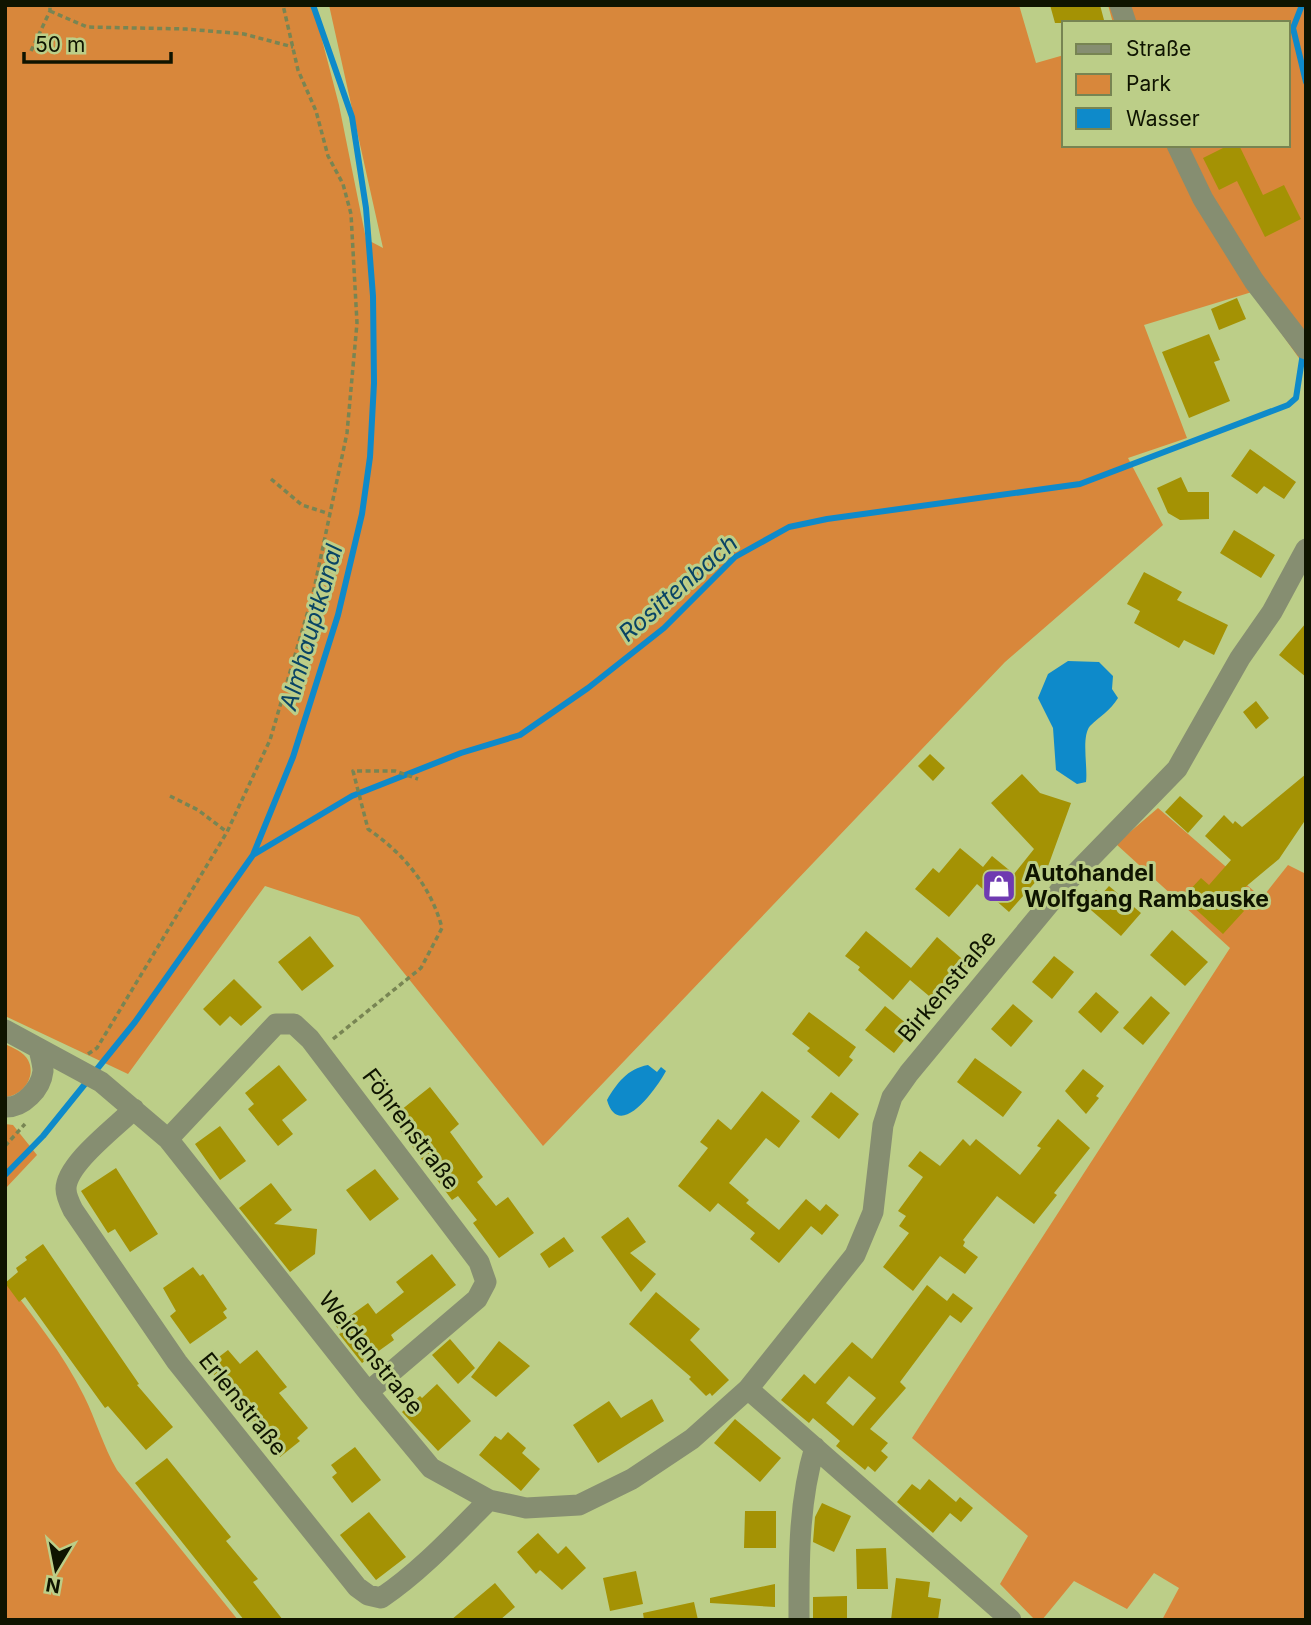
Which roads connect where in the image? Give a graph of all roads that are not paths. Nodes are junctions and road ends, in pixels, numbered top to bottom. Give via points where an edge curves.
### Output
1 (1178, 147) edge
2 (1303, 345) edge
3 (1306, 550) edge
4 (1300, 579) edge
5 (5, 1030) edge
6 (39, 1049) junction
7 (5, 1107) edge
8 (134, 1109) junction
9 (168, 1139) junction
10 (748, 1390) junction
11 (368, 1392) junction
12 (814, 1447) junction
13 (489, 1500) junction
14 (799, 1620) edge
15 (1011, 1620) edge

1 - 2 street via 1203,199 1254,281
3 - 4 street, Birkenstraße
4 - 10 street, Birkenstraße via 1240,658 1177,769 1068,881 892,1097 883,1125 873,1212 855,1255
5 - 6 street, Weidenstraße
6 - 7 street via 43,1071 38,1086 30,1098
6 - 8 street, Weidenstraße via 101,1082
8 - 9 street, Weidenstraße
8 - 13 street, Erlenstraße via 75,1166 65,1192 73,1210 177,1362 357,1587 381,1598 400,1586
9 - 11 street, Weidenstraße
9 - 11 street, Föhrenstraße via 276,1024 294,1024 310,1039 479,1262 486,1282 477,1298
10 - 12 street
10 - 13 street, Weidenstraße via 682,1446 632,1479 579,1505 526,1508
11 - 13 street, Weidenstraße via 431,1468
12 - 14 street via 799,1544
12 - 15 street

